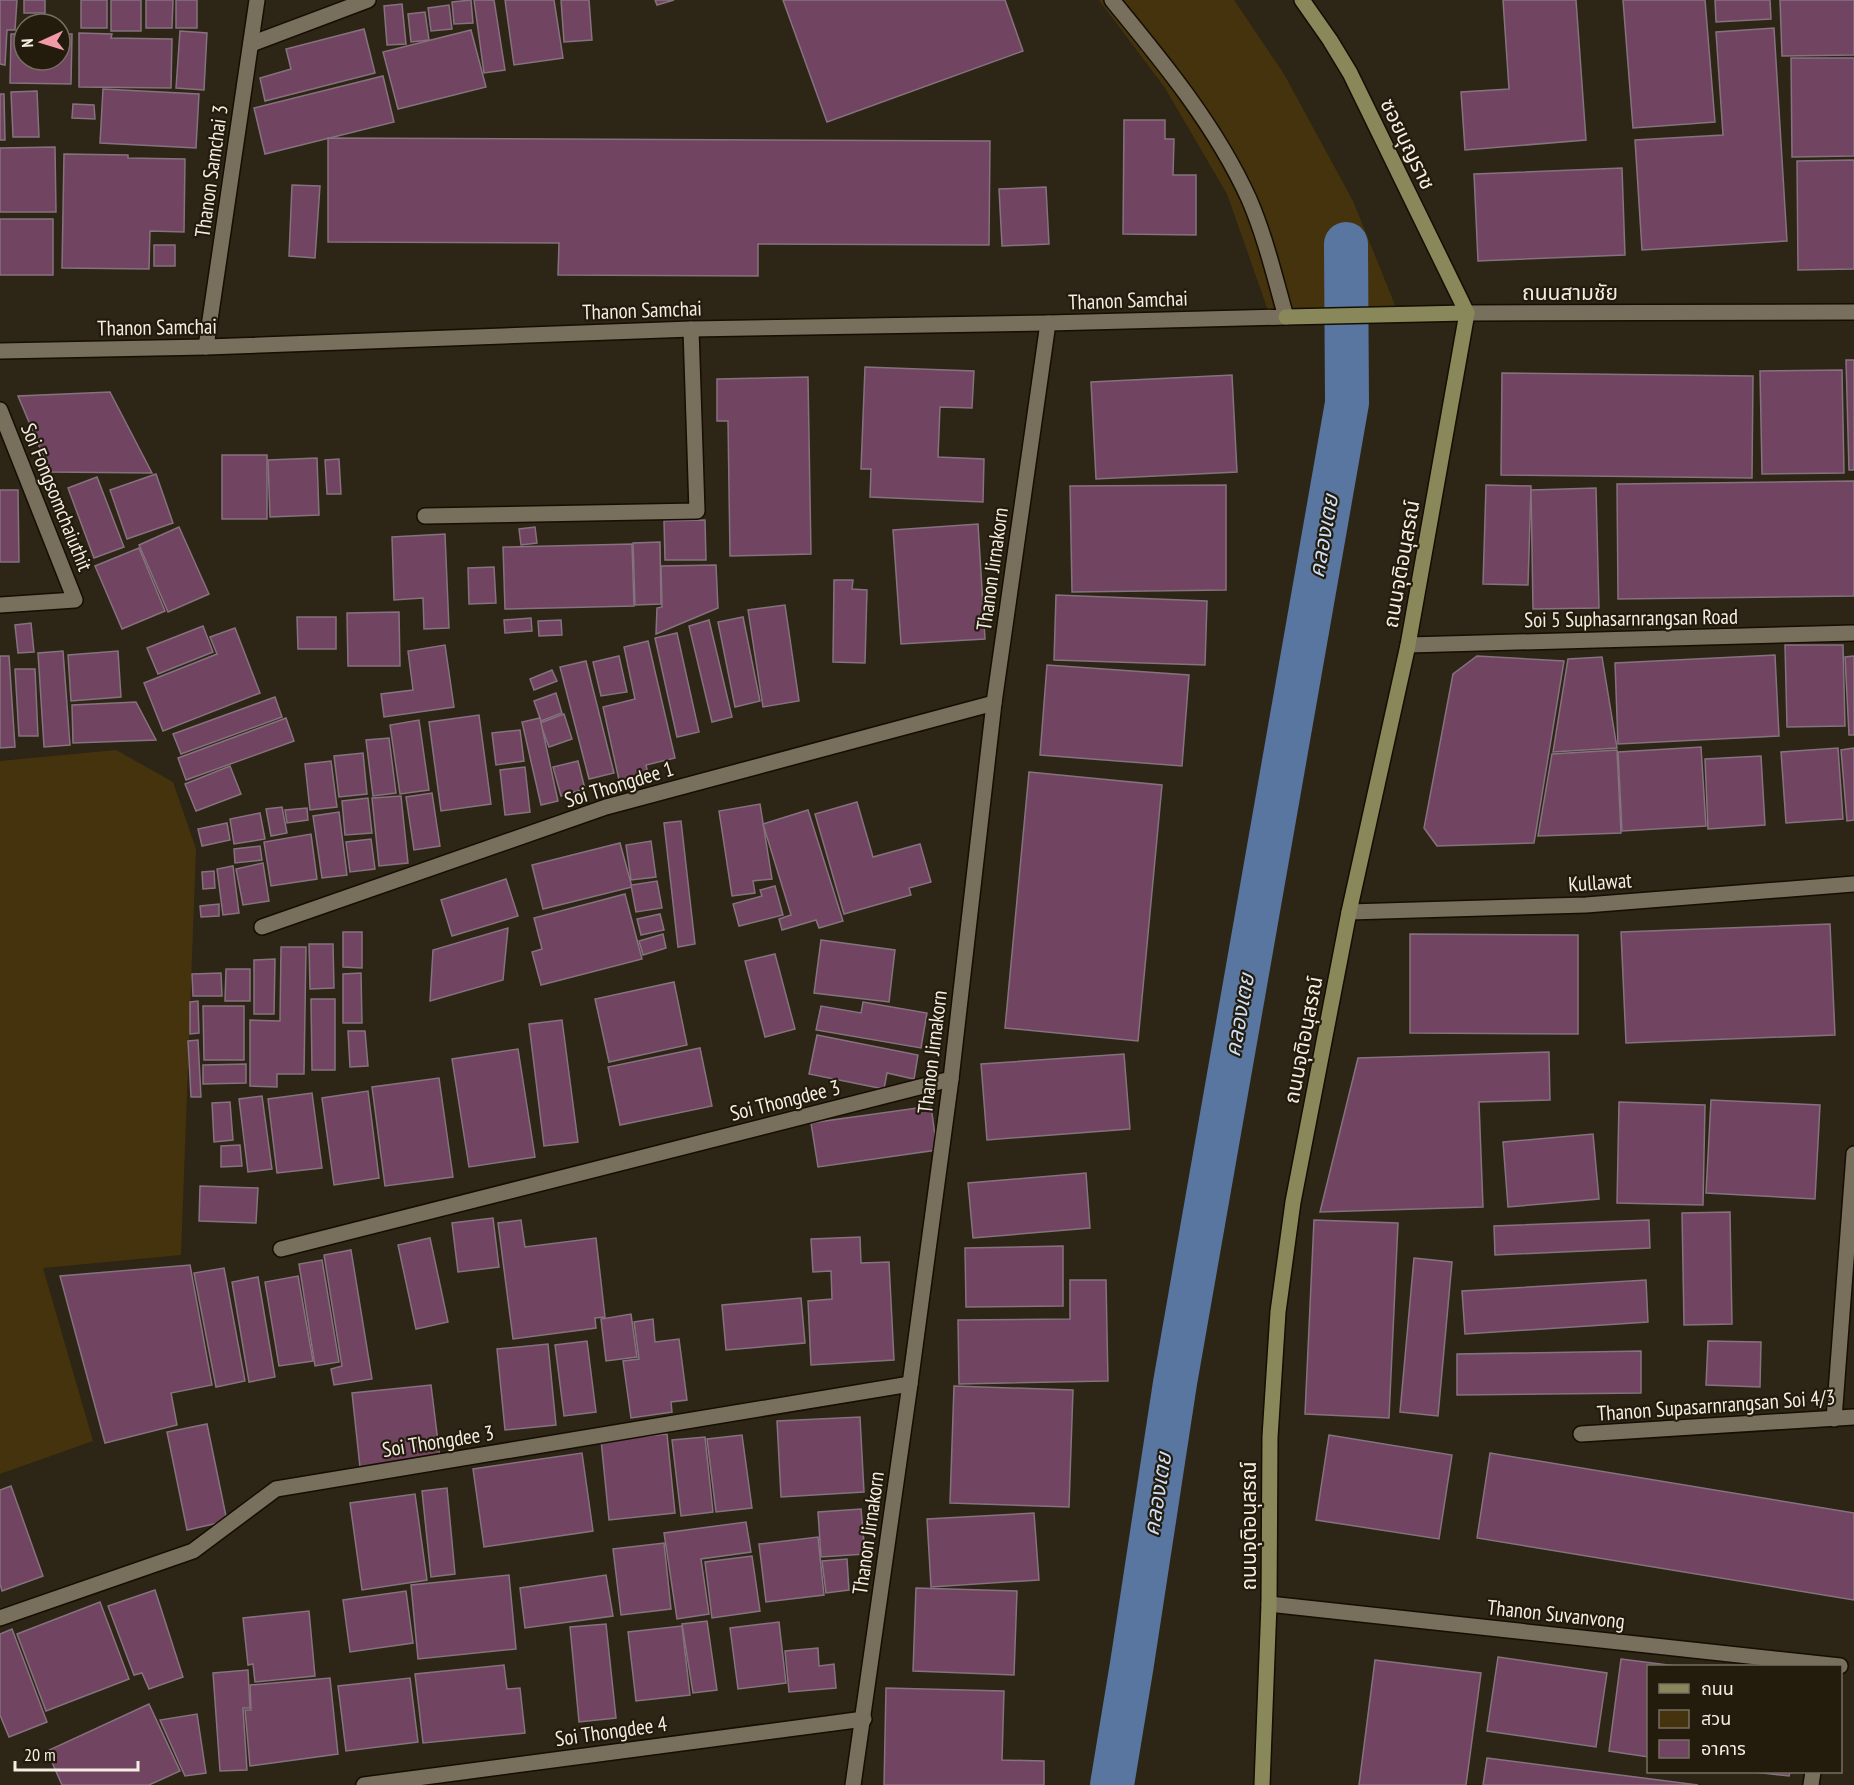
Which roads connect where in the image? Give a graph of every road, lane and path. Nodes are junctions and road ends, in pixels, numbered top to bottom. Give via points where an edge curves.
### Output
1 (257, 0) edge
2 (368, 0) edge
3 (1112, 0) edge
4 (1302, 0) edge
5 (251, 44) junction
6 (1854, 312) edge
7 (1467, 313) junction
8 (1286, 316) junction
9 (1047, 323) junction
10 (691, 329) junction
11 (206, 347) junction
12 (0, 351) edge
13 (0, 410) edge
14 (425, 516) dead end
15 (0, 605) edge
16 (1854, 633) edge
17 (1408, 645) junction
18 (994, 703) junction
19 (1854, 884) edge
20 (1349, 912) junction
21 (262, 927) dead end
22 (951, 1079) junction
23 (1854, 1154) edge
24 (1853, 1175) edge
25 (281, 1249) dead end
26 (910, 1384) junction
27 (1854, 1417) edge
28 (1834, 1419) junction
29 (1581, 1434) dead end
30 (1269, 1604) junction
31 (0, 1618) edge
32 (1815, 1665) edge
33 (864, 1719) junction
34 (364, 1785) edge
35 (853, 1785) edge
36 (1262, 1785) edge

1 - 5 street, Thanon Samchai 3
2 - 5 street
3 - 8 street via 1185,93 1233,168 1249,200
4 - 7 street, ซอยบุญราช via 1350,73
5 - 11 street, Thanon Samchai 3
6 - 7 street, ถนนสามชัย
7 - 8 street, ถนนสามชัย
7 - 17 street, ถนนจุติอนุสรณ์
8 - 9 street, Thanon Samchai
9 - 10 street, Thanon Samchai
9 - 18 street, Thanon Jirnakorn
10 - 11 street, Thanon Samchai
10 - 14 street via 697,511
11 - 12 street, Thanon Samchai
13 - 15 street, Soi Fongsomchaiuthit via 75,600
16 - 17 street, Soi 5 Suphasarnrangsan Road
17 - 20 street, ถนนจุติอนุสรณ์
18 - 21 street, Soi Thongdee 1 via 606,807
18 - 22 street, Thanon Jirnakorn
19 - 20 street, Kullawat via 1586,905
20 - 30 street, ถนนจุติอนุสรณ์ via 1293,1202 1278,1312 1270,1437
22 - 25 street, Soi Thongdee 3
22 - 26 street, Thanon Jirnakorn
23 - 24 street
24 - 28 street
26 - 31 street, Soi Thongdee 3 via 276,1489 193,1551
26 - 33 street, Thanon Jirnakorn
27 - 28 street, Thanon Supasarnrangsan Soi 4/3
28 - 29 street, Thanon Supasarnrangsan Soi 4/3
30 - 32 street, Thanon Suvanvong
30 - 36 street, ถนนจุติอนุสรณ์
33 - 34 street, Soi Thongdee 4
33 - 35 street, Thanon Jirnakorn

